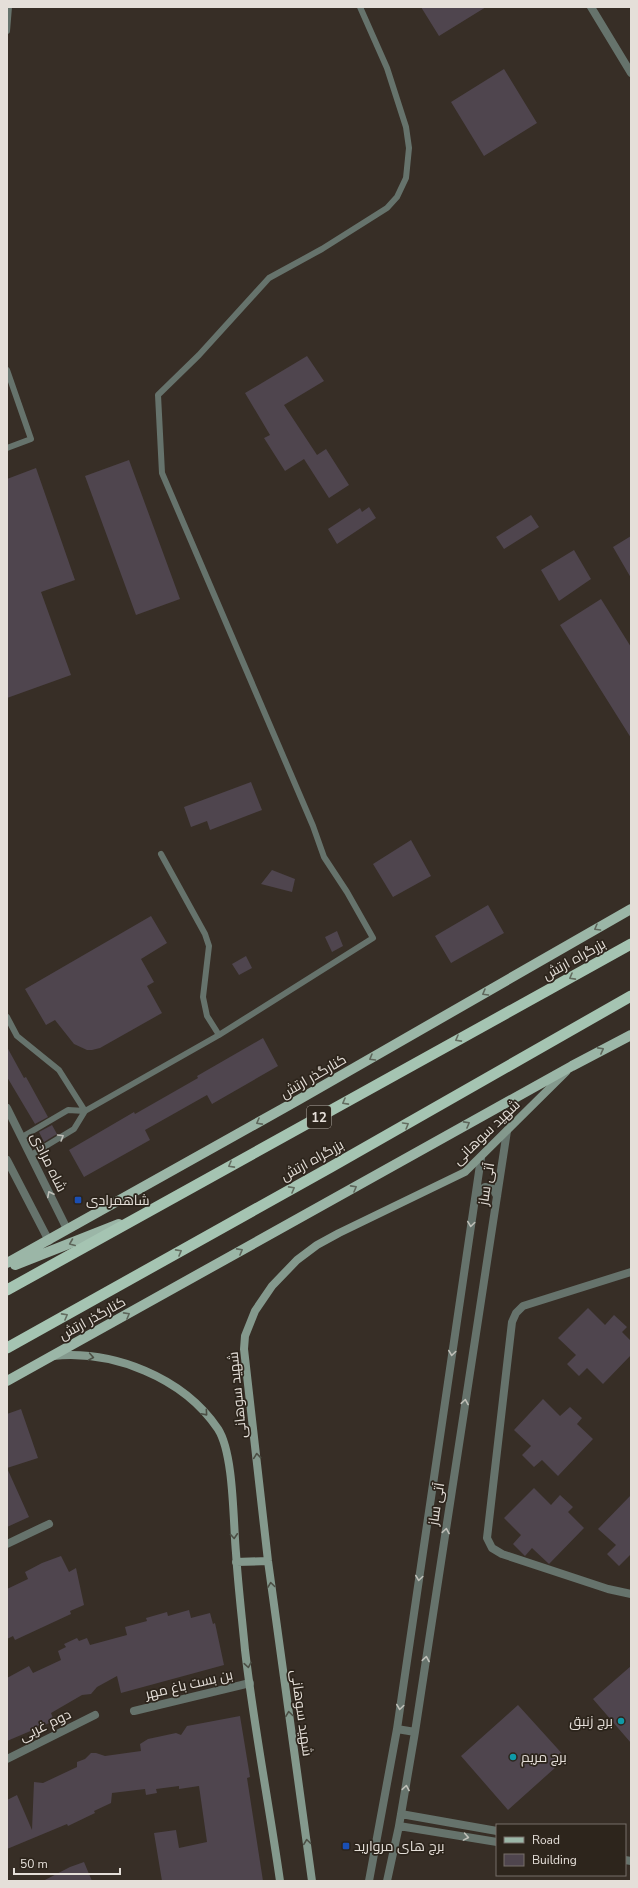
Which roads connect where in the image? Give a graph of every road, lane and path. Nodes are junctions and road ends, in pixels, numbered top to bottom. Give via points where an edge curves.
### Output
1 (9, 7) edge
2 (360, 7) edge
3 (591, 7) edge
4 (7, 30) edge
5 (631, 73) edge
6 (7, 370) edge
7 (7, 448) edge
8 (161, 854) dead end
9 (631, 909) edge
10 (631, 944) edge
11 (631, 996) edge
12 (7, 1017) edge
13 (219, 1035) junction
14 (631, 1035) edge
15 (572, 1066) junction
16 (7, 1108) edge
17 (85, 1111) junction
18 (507, 1131) junction
19 (22, 1137) junction
20 (31, 1155) junction
21 (481, 1158) junction
22 (7, 1160) edge
23 (476, 1194) junction
24 (497, 1196) junction
25 (147, 1212) junction
26 (67, 1229) junction
27 (49, 1241) junction
28 (7, 1264) edge
29 (7, 1268) edge
30 (631, 1272) edge
31 (7, 1290) edge
32 (7, 1348) edge
33 (52, 1356) junction
34 (7, 1381) edge
35 (49, 1524) dead end
36 (7, 1544) edge
37 (236, 1562) junction
38 (268, 1562) junction
39 (631, 1594) edge
40 (250, 1683) junction
41 (134, 1710) dead end
42 (95, 1715) dead end
43 (397, 1729) junction
44 (415, 1732) junction
45 (7, 1759) edge
46 (401, 1814) junction
47 (399, 1826) junction
48 (496, 1831) edge
49 (496, 1842) edge
50 (280, 1881) edge
51 (312, 1881) edge
52 (369, 1881) edge
53 (387, 1881) edge

1 - 4 lane
2 - 13 lane via 387,68 406,127 406,178 397,197 387,208 322,249 269,278 158,395 162,473 324,857 373,938
3 - 5 street
6 - 7 lane via 31,439
8 - 13 lane via 209,946 203,997 207,1016
9 -> 26 main road, کنارگذر ارتش
10 -> 25 highway, بزرگراه ارتش / 12
32 -> 11 highway, بزرگراه ارتش
12 - 17 lane via 17,1036 59,1070
13 - 17 lane
15 -> 14 main road, کنارگذر ارتش
15 - 18 main road, شهید سوهانی
33 -> 15 main road, کنارگذر ارتش
16 - 19 street, شاه مرادی
17 - 19 lane via 68,1110
20 -> 17 lane via 74,1129
18 - 21 main road, شهید سوهانی
18 - 24 street, آتی ساز
19 - 20 street, شاه مرادی
26 -> 20 street, شاه مرادی
21 - 23 street, آتی ساز
38 -> 21 main road, شهید سوهانی via 244,1349 245,1336 255,1311 280,1276 316,1245 456,1178
22 - 27 street
23 - 24 street via 485,1187 492,1189
23 -> 43 street, آتی ساز
44 -> 24 street, آتی ساز
25 -> 29 main road
25 - 31 highway, بزرگراه ارتش / 12
26 - 27 main road, کنارگذر ارتش
27 - 28 main road, کنارگذر ارتش
30 - 39 street via 523,1306 516,1313 512,1322 487,1538 492,1548 502,1554 608,1589
33 - 34 main road, کنارگذر ارتش
33 -> 37 main road, شهید سوهانی via 70,1354 122,1363 165,1380 195,1402 218,1429 226,1444
35 - 36 street
37 - 38 main road
37 -> 40 main road, شهید سوهانی
51 -> 38 main road, شهید سوهانی
40 - 41 street, بن بست باغ مهر
40 - 50 main road, شهید سوهانی
42 - 45 street, دوم غربی
43 - 44 street
43 - 52 street, آتی ساز
46 -> 44 street, آتی ساز
46 - 47 street, آتی ساز
46 - 48 street
47 -> 49 street
47 - 53 street, آتی ساز

